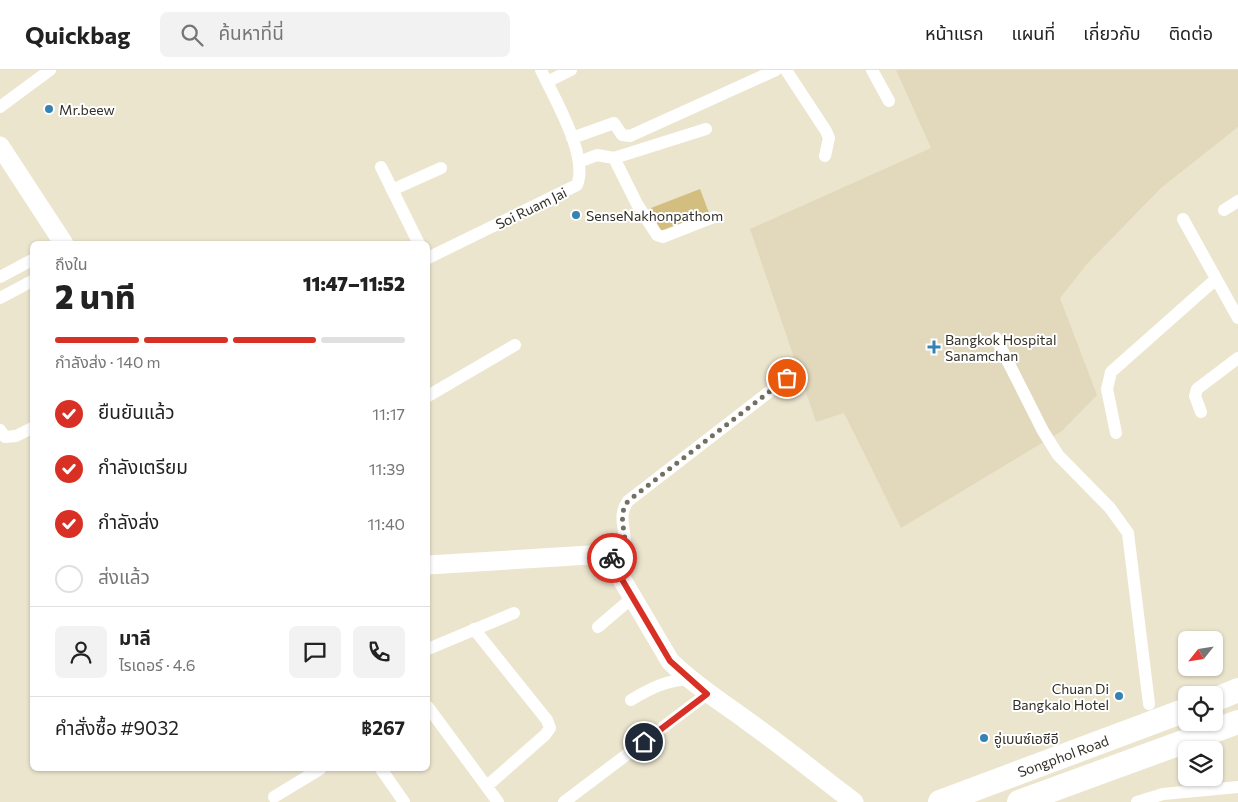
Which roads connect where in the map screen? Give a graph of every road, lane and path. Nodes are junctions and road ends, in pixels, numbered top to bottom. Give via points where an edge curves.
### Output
1 (50, 70) edge
2 (541, 70) edge
3 (571, 70) edge
4 (776, 70) edge
5 (786, 70) edge
6 (872, 70) edge
7 (755, 74) edge
8 (547, 82) junction
9 (889, 101) dead end
10 (0, 106) edge
11 (706, 128) dead end
12 (572, 138) junction
13 (0, 146) edge
14 (825, 156) dead end
15 (614, 158) junction
16 (579, 162) junction
17 (381, 167) dead end
18 (441, 168) dead end
19 (392, 190) junction
20 (1238, 201) edge
21 (1224, 210) dead end
22 (714, 217) dead end
23 (1182, 220) dead end
24 (62, 241) edge
25 (418, 241) edge
26 (430, 257) edge
27 (30, 261) edge
28 (0, 276) edge
29 (1216, 279) junction
30 (30, 282) edge
31 (0, 298) edge
32 (1238, 318) edge
33 (996, 338) dead end
34 (515, 345) dead end
35 (1238, 358) edge
36 (787, 378) dead end
37 (430, 395) edge
38 (1200, 412) dead end
39 (30, 429) edge
40 (0, 430) edge
41 (1116, 433) dead end
42 (605, 562) junction
43 (430, 564) edge
44 (632, 598) junction
45 (514, 614) dead end
46 (598, 627) dead end
47 (474, 629) junction
48 (430, 648) edge
49 (689, 679) junction
50 (1238, 690) edge
51 (707, 694) junction
52 (1223, 696) edge
53 (631, 700) dead end
54 (1149, 704) dead end
55 (430, 710) edge
56 (1178, 713) edge
57 (1238, 722) edge
58 (1129, 731) junction
59 (1140, 757) junction
60 (317, 771) edge
61 (382, 771) edge
62 (487, 786) junction
63 (1238, 787) edge
64 (274, 797) dead end
65 (1161, 798) edge
66 (404, 802) edge
67 (498, 802) edge
68 (564, 802) edge
69 (854, 802) edge
70 (940, 802) edge
71 (1020, 802) edge
72 (1137, 802) edge

1 - 10 street
2 - 8 street, Soi Ruam Jai
3 - 8 street
4 - 7 street
5 - 14 street via 826,131 829,138
6 - 9 street
7 - 12 street via 630,136 622,135 614,123
8 - 12 street, Soi Ruam Jai
11 - 15 street
12 - 16 street, Soi Ruam Jai
13 - 24 street
15 - 16 street via 597,155
15 - 22 street via 637,204 658,236 663,237
16 - 26 street, Soi Ruam Jai via 580,176 577,185 570,190
17 - 19 street
18 - 19 street
19 - 25 street
20 - 21 street
23 - 29 street
27 - 28 street
29 - 32 street
29 - 41 street via 1111,372 1107,389
30 - 31 street
33 - 54 street via 1058,455 1110,508 1128,533
34 - 37 street
35 - 38 street via 1197,389 1195,396
36 - 42 street via 628,501 622,516 625,547
39 - 40 street via 10,438
42 - 43 street via 590,555
42 - 44 street via 617,571
44 - 46 street
44 - 49 street via 670,661
45 - 47 street
47 - 48 street
47 - 62 street via 550,728
49 - 51 street
49 - 53 street via 666,682
50 - 52 highway
51 - 68 street
51 - 69 street
55 - 62 street
56 - 58 highway, Songphol Road
57 - 59 highway, Songphol Road
58 - 59 highway
58 - 70 highway, Songphol Road
59 - 71 highway, Songphol Road
60 - 64 street
61 - 66 street
62 - 67 street
63 - 65 street
65 - 72 street

